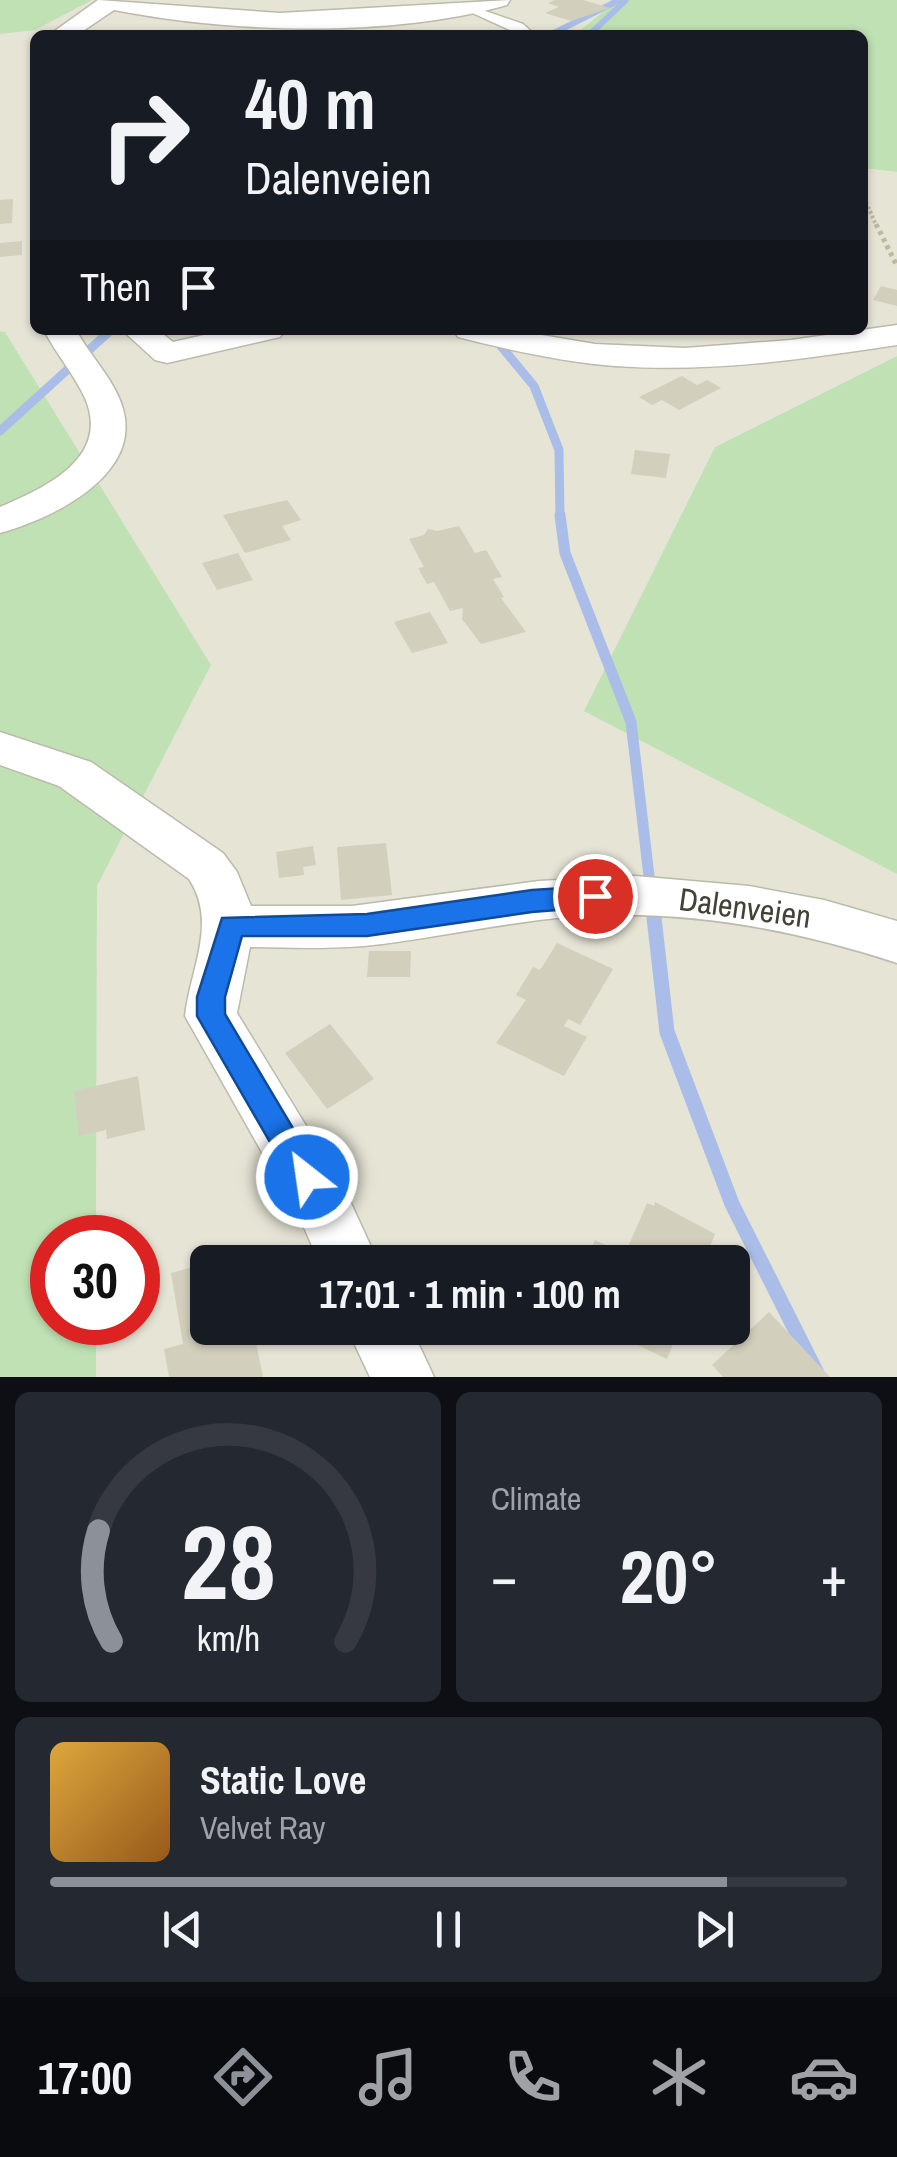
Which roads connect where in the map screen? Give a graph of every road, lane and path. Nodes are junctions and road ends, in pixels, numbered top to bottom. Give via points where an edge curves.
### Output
1 (498, 0) edge
2 (111, 1) edge
3 (472, 8) junction
4 (323, 20) junction
5 (68, 30) edge
6 (337, 30) edge
7 (523, 30) edge
8 (868, 204) edge
9 (897, 266) edge
10 (63, 335) edge
11 (144, 335) edge
12 (248, 335) edge
13 (492, 335) edge
14 (897, 335) edge
15 (0, 521) edge
16 (0, 748) edge
17 (231, 926) junction
18 (897, 942) edge
19 (341, 1245) edge
20 (387, 1345) edge
21 (403, 1377) edge

1 - 3 street
2 - 4 street via 201,18
2 - 5 street
3 - 4 street
3 - 7 lane
4 - 6 street
8 - 9 path
10 - 15 street via 108,415 100,456 81,479
11 - 12 street via 167,354
13 - 14 street via 645,358 788,352
16 - 17 street via 76,774 206,866 222,886
17 - 18 street, Dalenveien via 367,925 532,901 670,896 819,918
17 - 19 street via 211,1016
20 - 21 street

